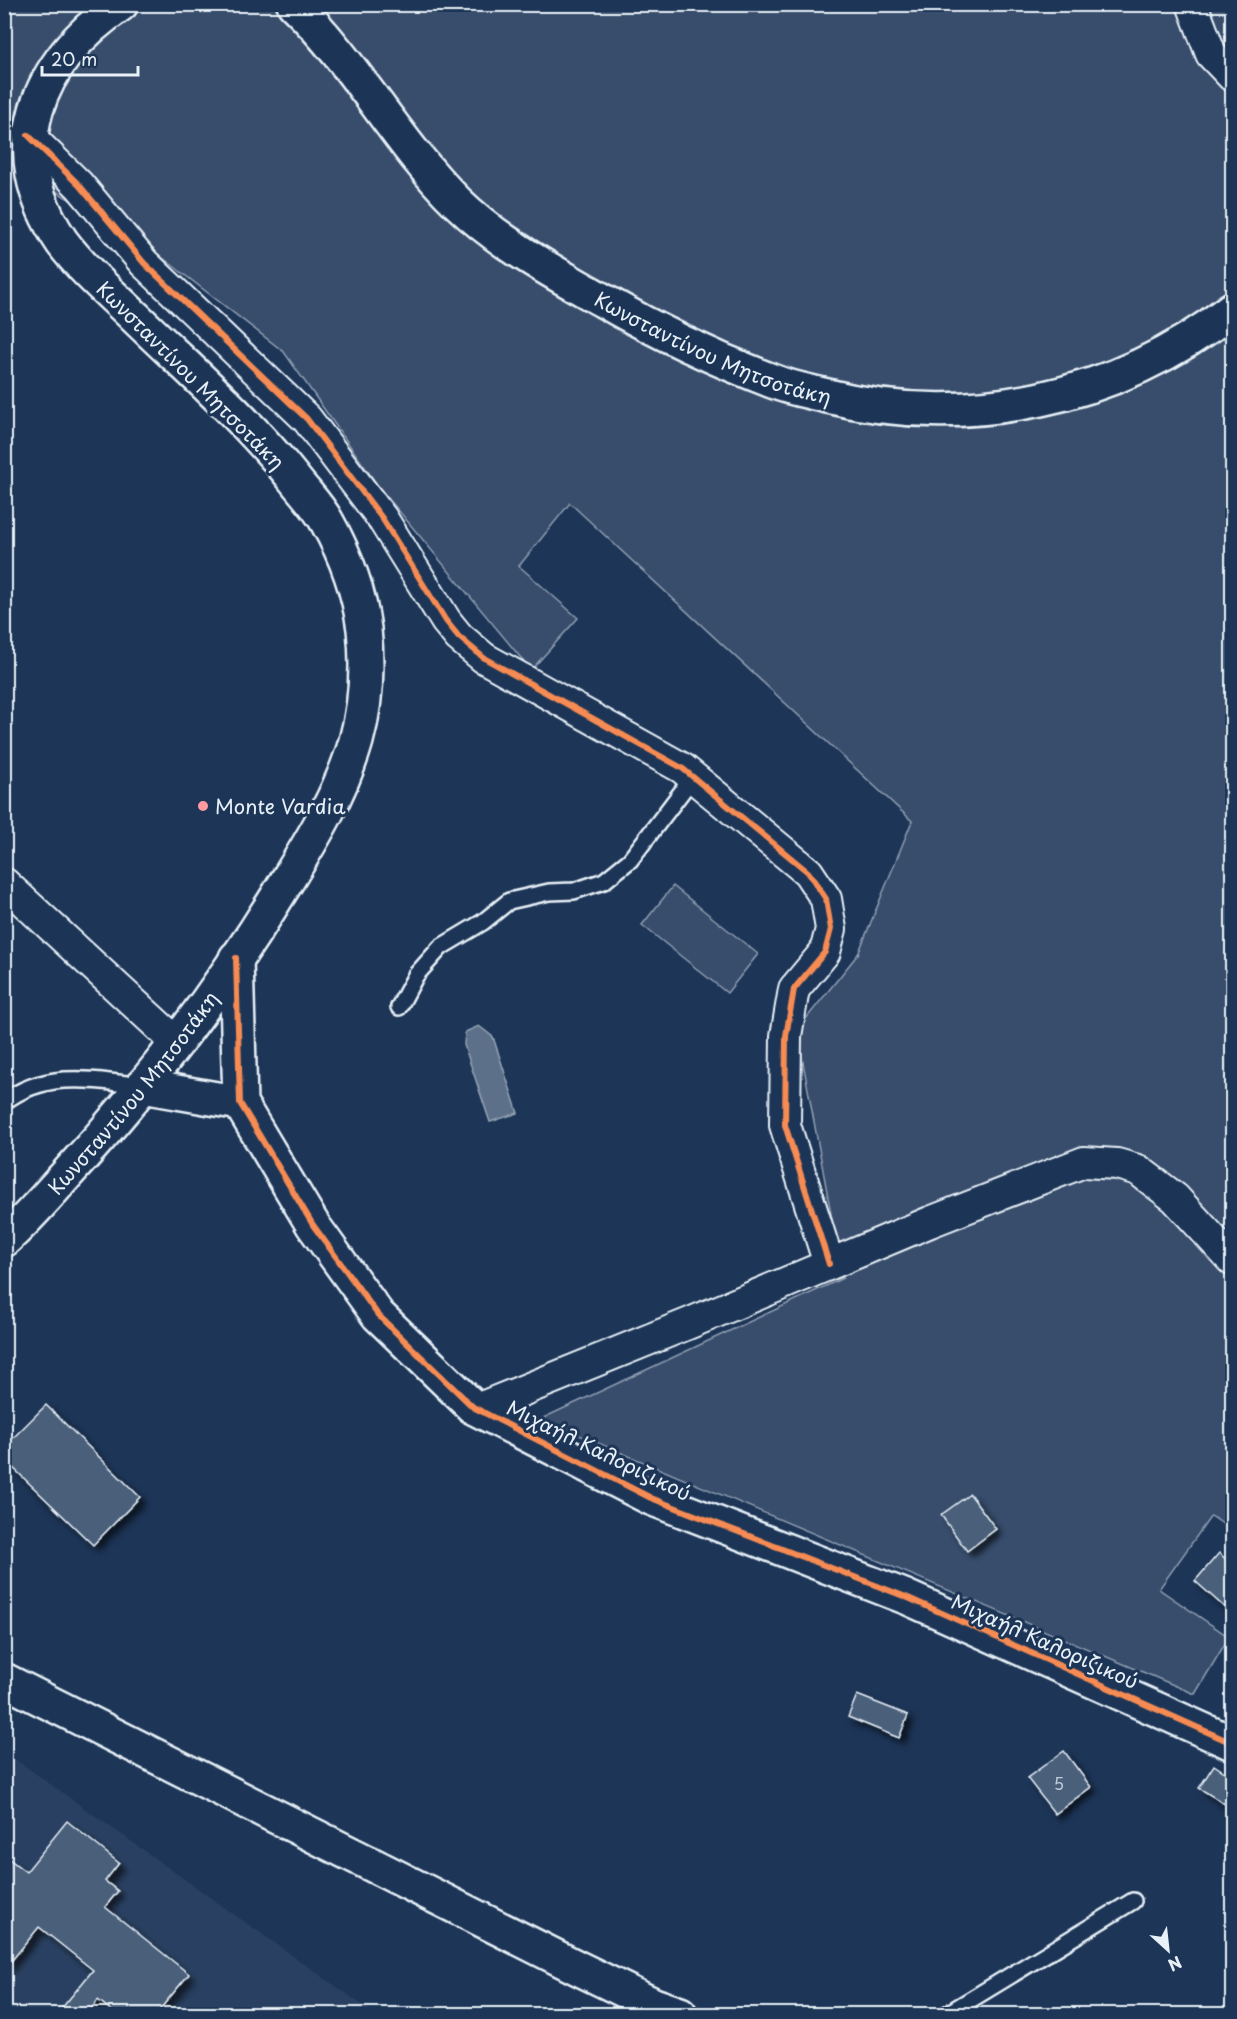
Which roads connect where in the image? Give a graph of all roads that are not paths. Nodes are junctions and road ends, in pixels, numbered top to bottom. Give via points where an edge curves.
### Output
1 (121, 4) edge
2 (294, 4) edge
3 (1192, 4) edge
4 (1233, 76) edge
5 (28, 135) junction
6 (1233, 309) edge
7 (693, 777) junction
8 (4, 883) edge
9 (236, 958) junction
10 (399, 1006) dead end
11 (176, 1042) junction
12 (142, 1086) junction
13 (4, 1102) edge
14 (240, 1103) junction
15 (7, 1231) edge
16 (1233, 1260) edge
17 (829, 1264) junction
18 (477, 1409) junction
19 (4, 1680) edge
20 (1233, 1743) edge
21 (1133, 1901) dead end
22 (680, 2014) edge
23 (947, 2014) edge

1 - 5 main road, Κωνσταντίνου Μητσοτάκη via 79,38 53,69 36,97
2 - 6 main road, Κωνσταντίνου Μητσοτάκη via 318,27 427,171 458,203 510,245 633,318 777,383 853,402 907,410 965,411 1034,402 1098,385 1156,359
3 - 4 street via 1211,54
5 - 7 street via 79,184 144,263 307,419 382,518 459,637 484,658
5 - 9 main road, Κωνσταντίνου Μητσοτάκη via 29,171 60,239 89,273 226,404 278,460 326,520 352,576 364,626 366,660 365,694 356,742 308,846
7 - 10 lane via 630,860 604,881 574,891 509,901 441,947 416,975
7 - 17 street via 808,872 826,899 831,929 825,952 794,989 786,1036 785,1125
8 - 11 street
9 - 11 main road, Κωνσταντίνου Μητσοτάκη
9 - 14 main road, Μιχαήλ Καλοριζικού
11 - 12 main road, Κωνσταντίνου Μητσοτάκη
12 - 13 lane via 49,1080
12 - 14 main road
12 - 15 main road, Κωνσταντίνου Μητσοτάκη via 110,1127
14 - 18 main road, Μιχαήλ Καλοριζικού via 313,1225 378,1315
16 - 17 street via 1175,1198 1138,1170 1083,1162
17 - 18 street
18 - 20 main road, Μιχαήλ Καλοριζικού via 651,1497 906,1597
19 - 22 main road via 567,1963
21 - 23 lane

